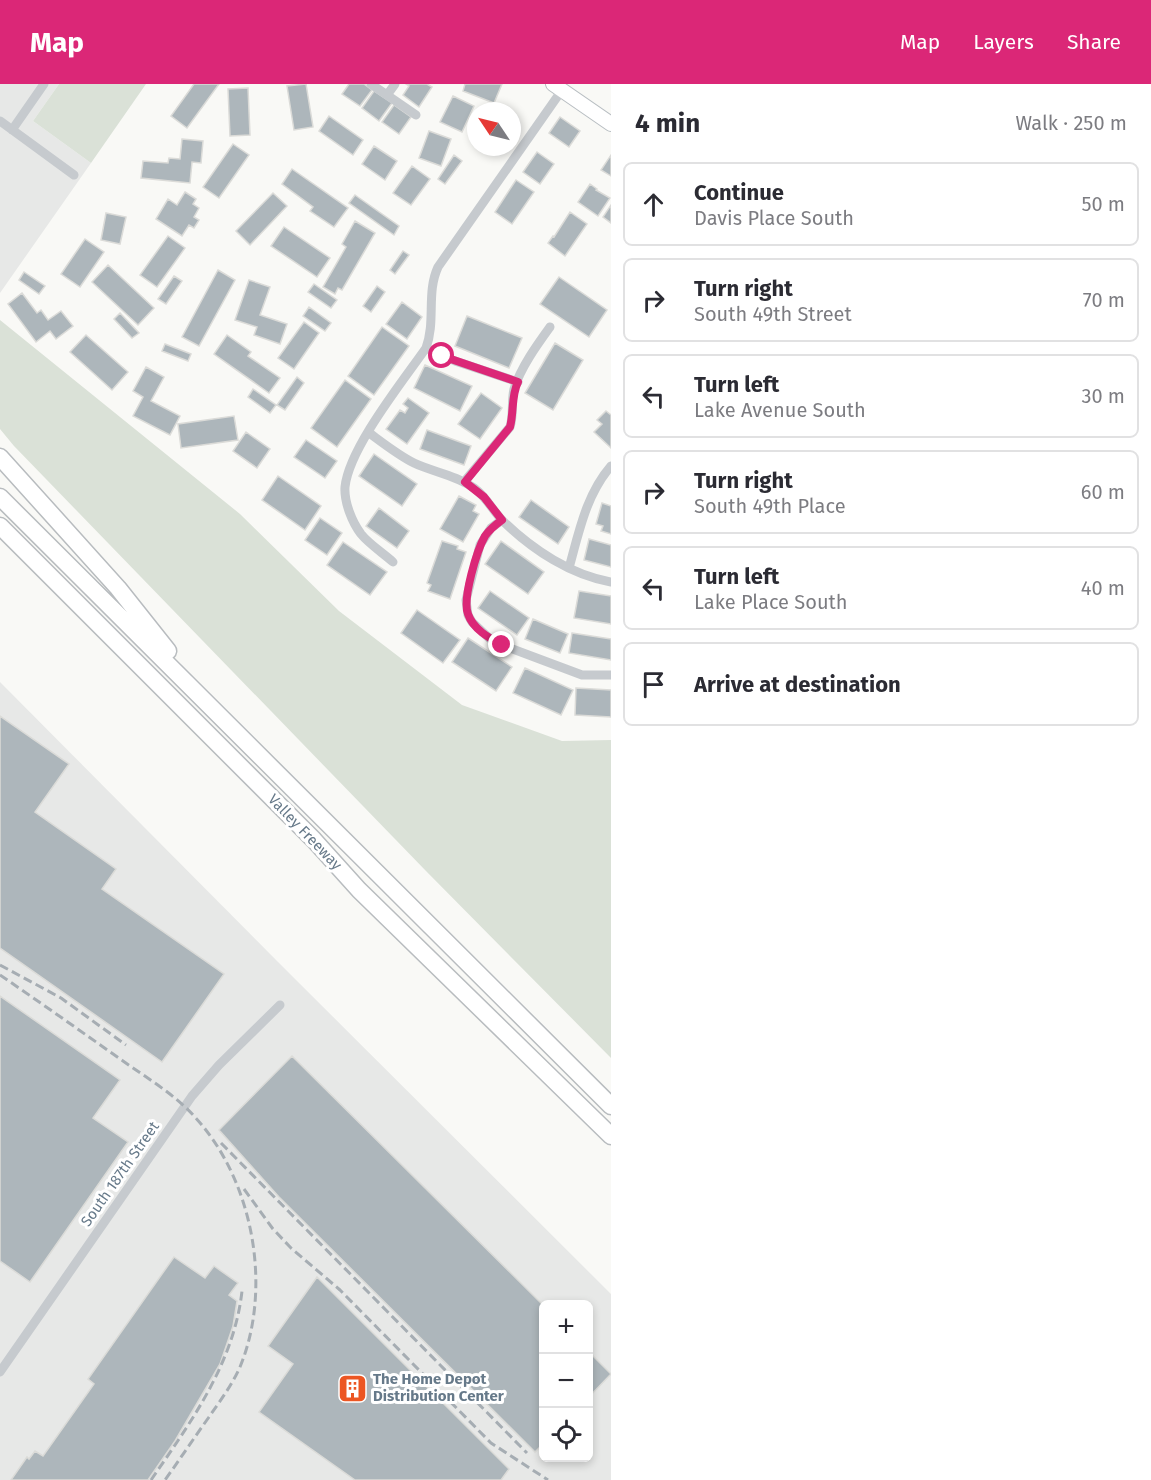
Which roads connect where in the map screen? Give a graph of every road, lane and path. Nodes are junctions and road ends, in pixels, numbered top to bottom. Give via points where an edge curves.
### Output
1 (44, 84) edge
2 (371, 84) edge
3 (395, 84) edge
4 (557, 87) edge
5 (387, 95) junction
6 (416, 115) dead end
7 (0, 121) edge
8 (610, 122) edge
9 (12, 130) junction
10 (74, 175) dead end
11 (550, 327) dead end
12 (426, 348) junction
13 (518, 382) junction
14 (368, 432) junction
15 (0, 457) edge
16 (611, 466) edge
17 (465, 482) junction
18 (0, 484) edge
19 (0, 497) edge
20 (502, 520) junction
21 (0, 526) edge
22 (393, 561) dead end
23 (569, 568) junction
24 (611, 582) edge
25 (168, 651) junction
26 (611, 675) edge
27 (280, 1005) dead end
28 (611, 1093) edge
29 (611, 1106) edge
30 (611, 1136) edge
31 (0, 1372) edge

1 - 9 street
2 - 5 street
3 - 5 street
4 - 8 street
4 - 12 street via 438,267 432,286 431,334
5 - 6 street
7 - 9 street
9 - 10 street
11 - 13 street
12 - 13 street
12 - 14 street
13 - 17 street via 510,427
14 - 17 street via 414,462
14 - 22 street via 349,472 346,502 362,536
15 - 25 highway via 118,588
16 - 23 street via 583,515
17 - 20 street via 484,497
18 - 25 highway, Valley Freeway
19 - 29 highway
20 - 23 street
20 - 26 street via 480,545 466,600 468,615 479,630 502,645 582,675
21 - 30 highway, Valley Freeway via 314,840 359,890
23 - 24 street
25 - 28 highway, Valley Freeway
27 - 31 street, South 187th Street via 192,1096

